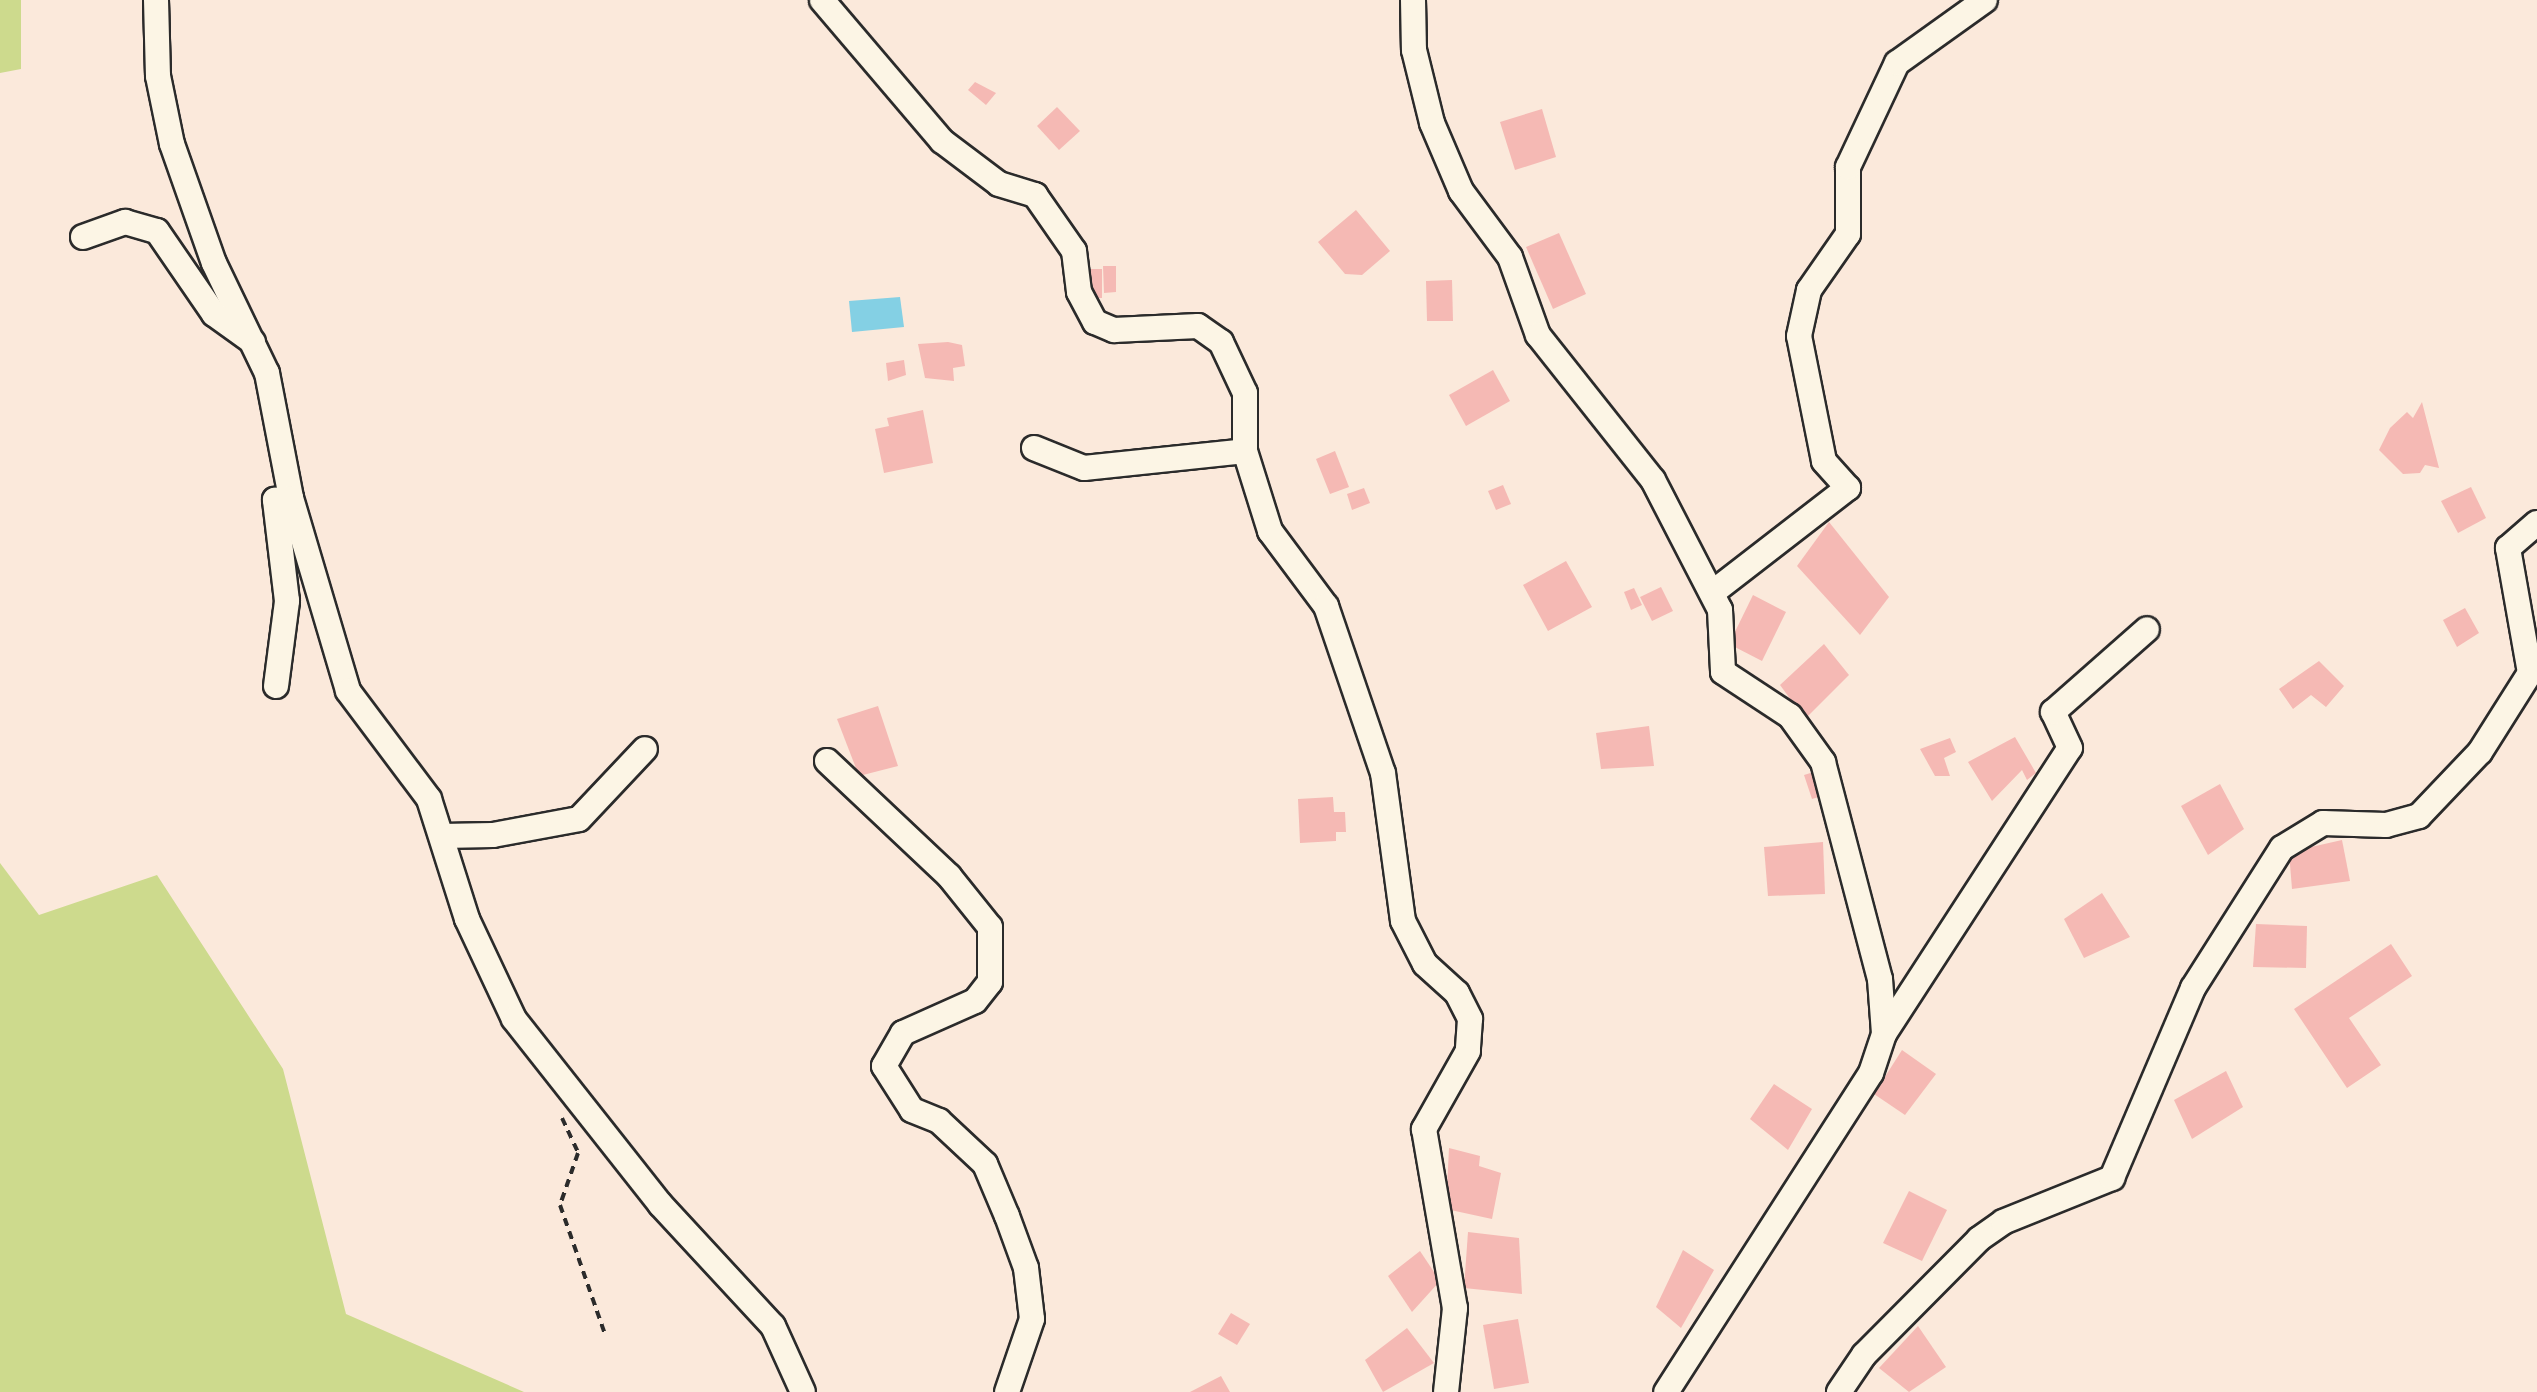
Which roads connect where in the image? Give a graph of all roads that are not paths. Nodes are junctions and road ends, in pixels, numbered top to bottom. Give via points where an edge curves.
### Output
1 (156, 0) edge
2 (822, 0) edge
3 (1413, 0) edge
4 (1985, 0) edge
5 (83, 237) dead end
6 (253, 342) junction
7 (1034, 448) dead end
8 (1245, 451) junction
9 (291, 498) junction
10 (2537, 523) edge
11 (1712, 593) junction
12 (2147, 629) dead end
13 (276, 686) dead end
14 (645, 749) dead end
15 (827, 761) dead end
16 (442, 836) junction
17 (1884, 1034) junction
18 (803, 1392) edge
19 (1007, 1392) edge
20 (1446, 1392) edge
21 (1666, 1392) edge
22 (1839, 1392) edge

1 - 6 street via 158,76 187,196
2 - 8 street via 942,141 999,184 1035,195 1074,251 1079,292 1095,322 1114,330 1198,326 1221,342 1245,393
3 - 11 street via 1422,95 1461,191 1510,257 1549,355 1634,450
4 - 11 street via 1897,63 1848,167 1848,234 1809,290 1799,336 1824,461 1848,488
5 - 6 street via 125,222 157,231 214,314
6 - 9 street via 279,413
7 - 8 street via 1084,468
8 - 20 street via 1270,531 1326,606 1378,755 1403,921 1425,964 1457,993 1470,1019 1468,1051 1424,1129 1455,1308
9 - 13 street via 275,500 287,601
9 - 16 street via 348,691 395,763 429,799
10 - 22 street via 2508,548 2530,673 2480,752 2419,816 2386,825 2323,823 2282,848 2193,988 2112,1178 2003,1222 1979,1239 1864,1355
11 - 17 street via 1722,622 1723,672 1790,716 1835,790 1870,924
12 - 17 street via 2053,712 2070,748
14 - 16 street via 579,819 493,835
15 - 19 street via 949,876 990,927 990,982 975,1001 903,1033 884,1066 912,1110 939,1121 985,1164 1007,1216 1026,1268 1032,1319
16 - 18 street via 467,919 514,1019 660,1204 773,1326
17 - 21 street via 1871,1073

